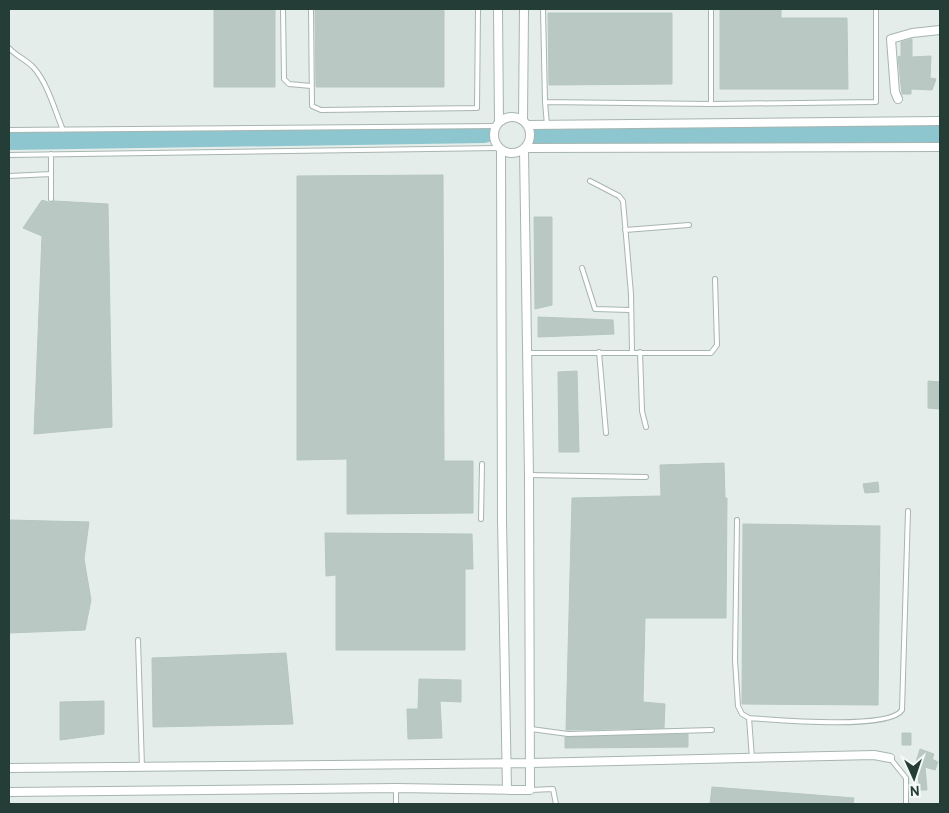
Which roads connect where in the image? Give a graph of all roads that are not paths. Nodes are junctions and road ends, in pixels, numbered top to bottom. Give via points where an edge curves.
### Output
1 (283, 9) edge
2 (311, 9) edge
3 (478, 9) edge
4 (498, 9) edge
5 (524, 9) edge
6 (543, 9) edge
7 (711, 9) edge
8 (876, 9) edge
9 (940, 30) edge
10 (9, 48) edge
11 (311, 86) junction
12 (898, 99) dead end
13 (545, 102) junction
14 (711, 104) junction
15 (940, 121) edge
16 (525, 123) junction
17 (498, 124) junction
18 (547, 125) junction
19 (9, 130) edge
20 (63, 130) junction
21 (940, 147) edge
22 (500, 149) junction
23 (525, 149) junction
24 (51, 154) junction
25 (9, 155) edge
26 (51, 174) junction
27 (9, 176) edge
28 (590, 181) dead end
29 (51, 198) dead end
30 (690, 225) dead end
31 (625, 230) junction
32 (582, 268) dead end
33 (716, 279) dead end
34 (630, 310) junction
35 (599, 352) junction
36 (632, 352) junction
37 (640, 352) junction
38 (526, 353) junction
39 (646, 427) dead end
40 (606, 433) dead end
41 (482, 464) dead end
42 (529, 475) junction
43 (646, 477) dead end
44 (908, 511) dead end
45 (481, 520) dead end
46 (737, 520) dead end
47 (138, 640) dead end
48 (750, 718) junction
49 (531, 729) junction
50 (712, 730) dead end
51 (752, 758) junction
52 (890, 758) joint
53 (508, 763) junction
54 (531, 763) junction
55 (142, 767) junction
56 (9, 768) edge
57 (396, 788) junction
58 (507, 790) junction
59 (530, 790) junction
60 (9, 792) edge
61 (396, 804) edge
62 (556, 804) edge
63 (906, 804) edge

1 - 11 lane via 284,79 289,84
2 - 11 lane
3 - 11 lane via 477,108 321,110 312,106
4 - 17 street
5 - 16 street
6 - 13 lane
7 - 14 lane
8 - 14 lane via 876,102
9 - 12 street via 891,39
10 - 20 lane via 34,67
13 - 14 lane
13 - 18 lane
15 - 18 street
16 - 17 street via 508,117
16 - 18 street
16 - 23 street via 530,139
17 - 20 lane
17 - 22 street via 494,140
19 - 20 lane
21 - 23 street
22 - 23 street via 510,154
22 - 24 lane
22 - 53 street via 502,511
23 - 38 street
24 - 25 lane
24 - 26 lane
26 - 27 lane
26 - 29 lane
28 - 31 lane via 623,201
30 - 31 lane
31 - 34 lane
32 - 34 lane via 595,309
33 - 37 lane via 717,346 711,353
34 - 36 lane
35 - 36 lane
35 - 38 lane
35 - 40 lane
36 - 37 lane
37 - 39 lane via 642,411
38 - 42 street
41 - 45 lane
42 - 43 lane
42 - 49 street
44 - 48 lane via 902,710 899,715 875,720 804,722
46 - 48 lane via 737,697 742,714
47 - 55 lane
48 - 51 lane
49 - 50 lane via 568,734
49 - 54 street
51 - 52 street via 874,755
51 - 54 street
52 - 63 lane via 906,778
53 - 54 street
53 - 55 street
53 - 58 street
54 - 59 street
55 - 56 street
57 - 58 street
57 - 60 street
57 - 61 lane
58 - 59 street
59 - 62 lane via 553,789

